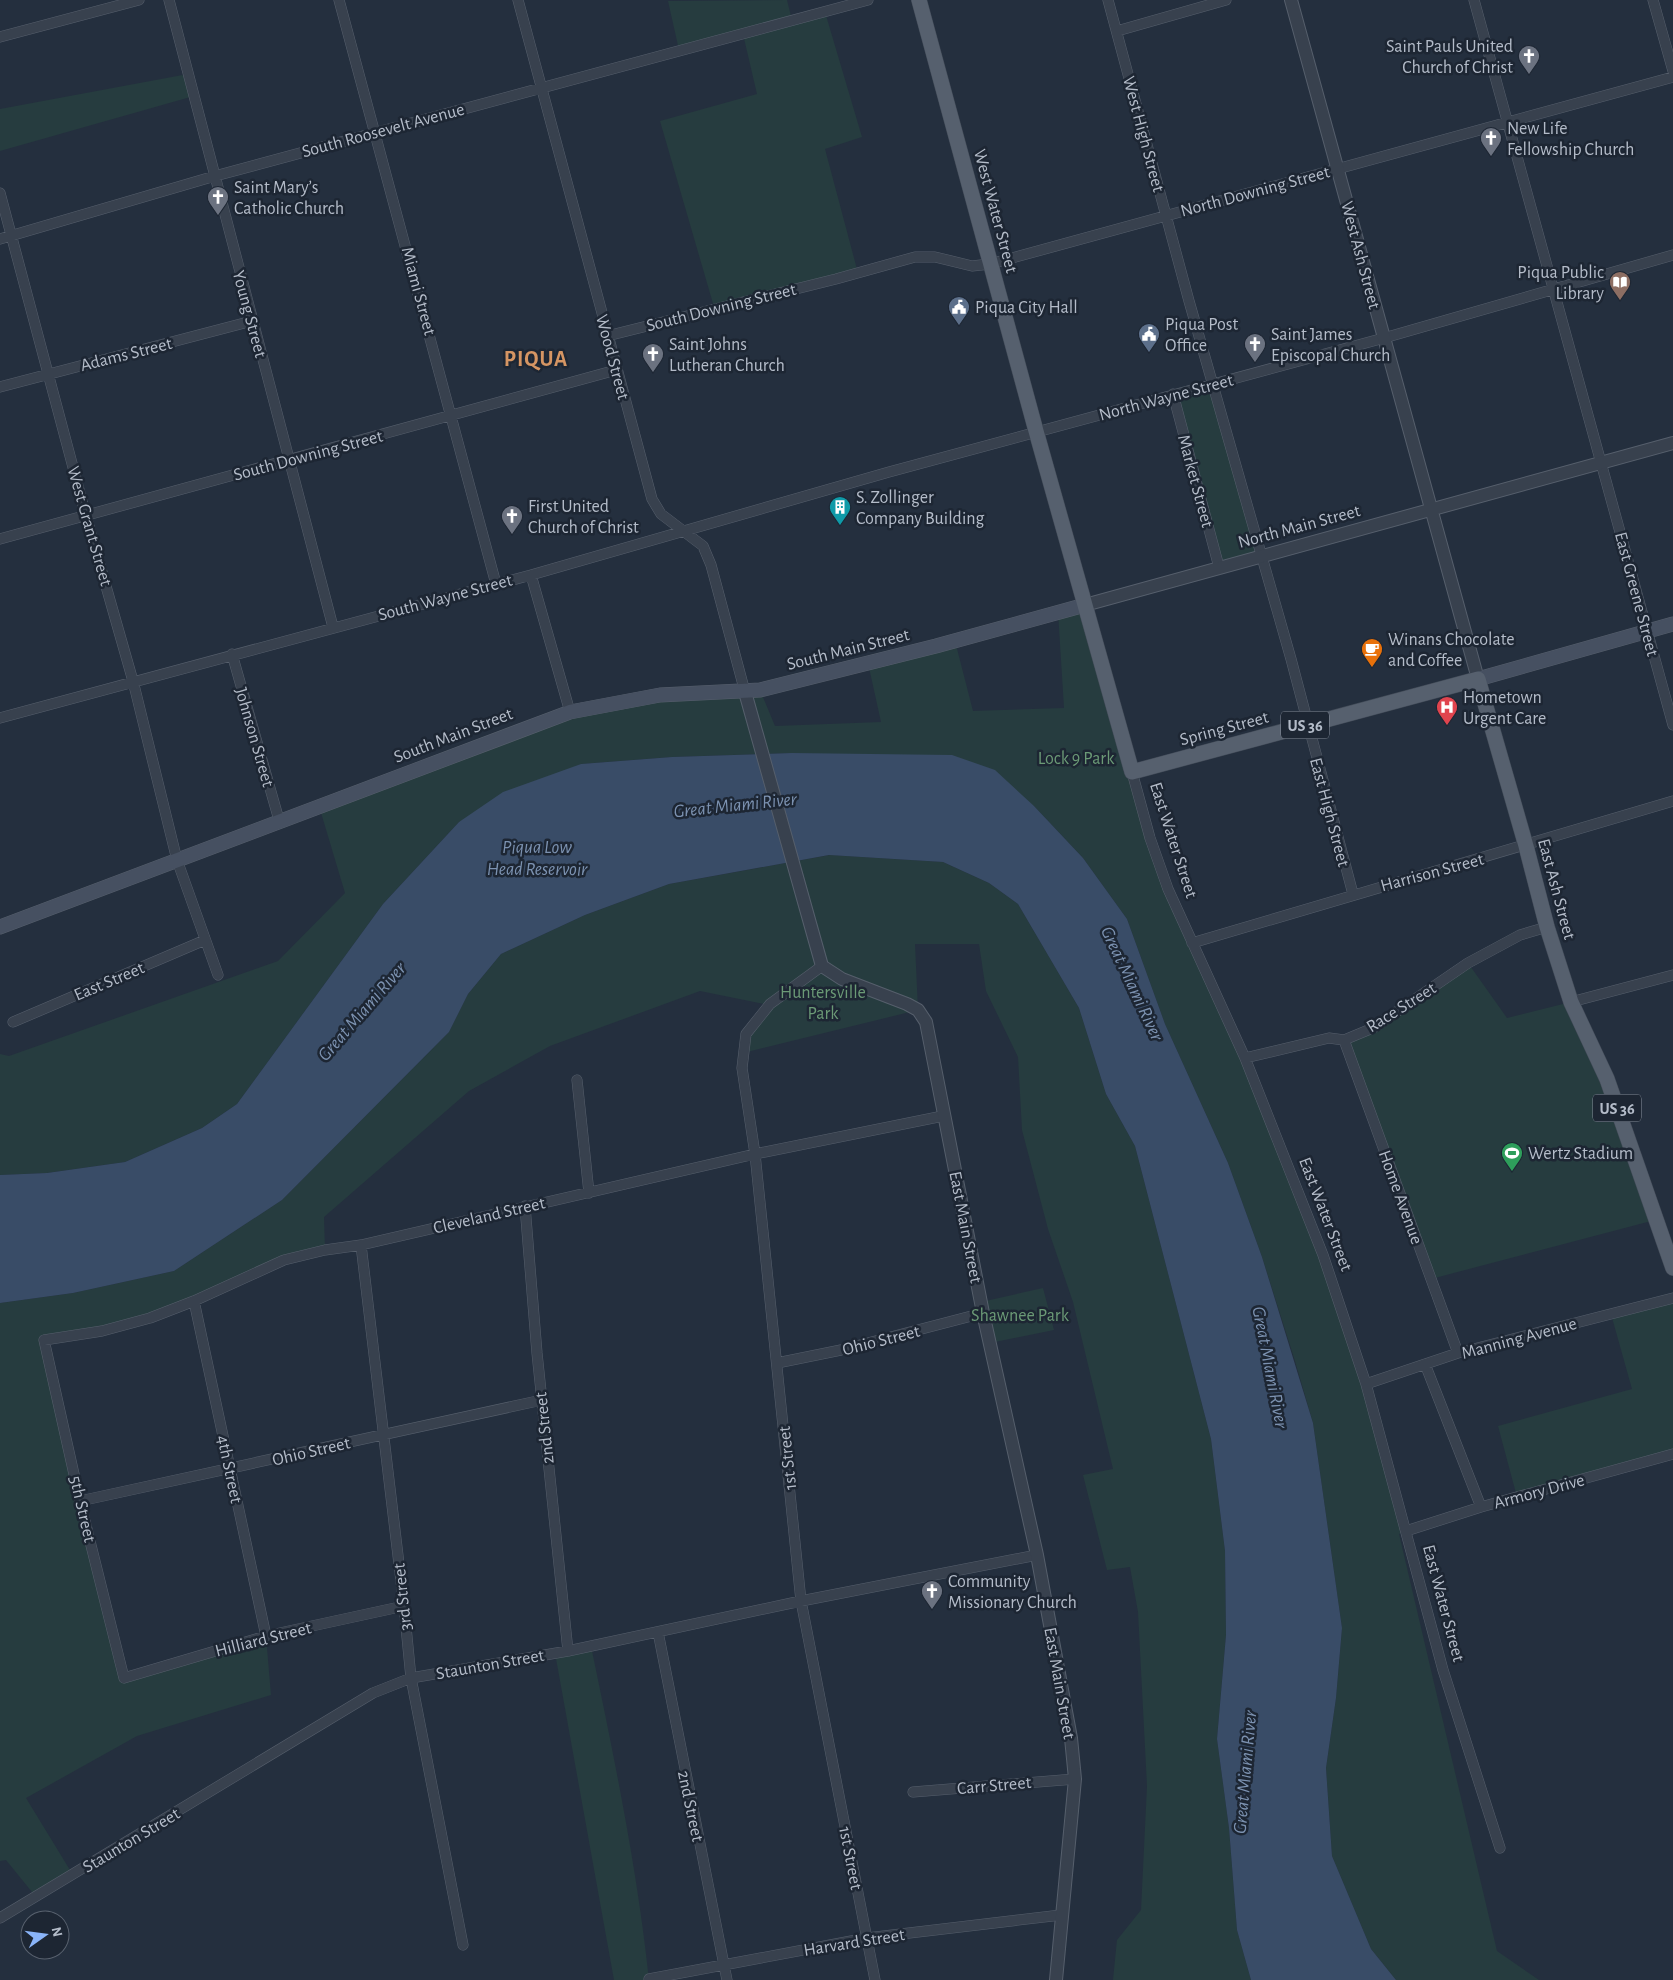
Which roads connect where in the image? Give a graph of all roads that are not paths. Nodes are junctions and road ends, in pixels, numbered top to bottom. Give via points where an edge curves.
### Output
1 (139, 0) edge
2 (169, 0) edge
3 (339, 0) edge
4 (518, 0) edge
5 (868, 0) edge
6 (919, 0) edge
7 (1108, 0) edge
8 (1226, 0) edge
9 (1291, 0) edge
10 (1474, 0) edge
11 (1653, 0) edge
12 (1117, 31) junction
13 (0, 37) edge
14 (1673, 71) edge
15 (1673, 77) edge
16 (541, 87) junction
17 (1507, 122) junction
18 (376, 134) junction
19 (1337, 169) junction
20 (215, 176) junction
21 (0, 193) edge
22 (1166, 216) junction
23 (11, 236) junction
24 (0, 239) edge
25 (1673, 255) edge
26 (990, 264) junction
27 (836, 279) joint
28 (1553, 288) junction
29 (252, 321) junction
30 (607, 336) junction
31 (1384, 338) junction
32 (616, 370) junction
33 (47, 374) junction
34 (1213, 384) junction
35 (0, 387) edge
36 (1173, 394) junction
37 (452, 416) junction
38 (1036, 432) junction
39 (1673, 443) edge
40 (289, 460) junction
41 (1601, 463) junction
42 (889, 472) joint
43 (1431, 510) junction
44 (86, 516) junction
45 (685, 531) junction
46 (0, 539) edge
47 (1262, 556) junction
48 (1219, 567) junction
49 (531, 575) junction
50 (496, 584) junction
51 (1085, 605) junction
52 (1673, 624) edge
53 (333, 627) junction
54 (1647, 632) junction
55 (936, 646) joint
56 (232, 654) junction
57 (1478, 679) junction
58 (133, 681) junction
59 (745, 692) junction
60 (570, 712) junction
61 (0, 718) edge
62 (1307, 724) junction
63 (1673, 725) edge
64 (1132, 772) junction
65 (1673, 801) edge
66 (279, 820) junction
67 (1526, 846) junction
68 (177, 860) junction
69 (1353, 894) junction
70 (0, 927) edge
71 (1547, 927) junction
72 (205, 940) junction
73 (1192, 942) junction
74 (822, 966) junction
75 (218, 975) dead end
76 (1673, 975) edge
77 (1571, 1002) junction
78 (13, 1022) dead end
79 (1344, 1040) junction
80 (1245, 1058) junction
81 (577, 1080) dead end
82 (944, 1116) junction
83 (755, 1154) junction
84 (590, 1193) junction
85 (525, 1206) junction
86 (361, 1245) junction
87 (1673, 1268) edge
88 (1673, 1298) edge
89 (194, 1301) junction
90 (983, 1313) junction
91 (44, 1340) joint
92 (1458, 1354) junction
93 (777, 1363) junction
94 (1425, 1364) junction
95 (1366, 1384) junction
96 (542, 1400) junction
97 (383, 1436) junction
98 (1673, 1454) edge
99 (230, 1470) junction
100 (80, 1501) junction
101 (1481, 1507) junction
102 (1406, 1531) junction
103 (1037, 1555) junction
104 (801, 1601) junction
105 (404, 1606) junction
106 (658, 1632) junction
107 (266, 1636) junction
108 (568, 1650) junction
109 (124, 1678) joint
110 (411, 1678) junction
111 (1075, 1779) junction
112 (914, 1792) dead end
113 (1500, 1848) dead end
114 (1061, 1915) junction
115 (0, 1918) edge
116 (867, 1938) junction
117 (463, 1945) dead end
118 (724, 1966) junction
119 (649, 1979) edge
120 (727, 1980) edge
121 (875, 1980) edge
122 (1056, 1980) edge

1 - 13 street
2 - 20 street, Young Street
3 - 18 street, Miami Street
4 - 16 street, Wood Street
5 - 16 street, South Roosevelt Avenue
6 - 26 main road, West Water Street
7 - 12 street, West High Street
8 - 12 street
9 - 19 street, West Ash Street
10 - 17 street, East Greene Street
11 - 14 street
12 - 22 street, West High Street
15 - 17 street, North Downing Street
16 - 18 street, South Roosevelt Avenue
16 - 30 street, Wood Street
17 - 19 street, North Downing Street
17 - 28 street, East Greene Street
18 - 20 street, South Roosevelt Avenue
18 - 37 street, Miami Street
19 - 22 street, North Downing Street
19 - 31 street, West Ash Street
20 - 23 street, South Roosevelt Avenue
20 - 29 street, Young Street
21 - 23 street, West Grant Street
22 - 26 street, North Downing Street
22 - 34 street, West High Street
23 - 24 street, South Roosevelt Avenue
23 - 33 street, West Grant Street
25 - 28 street, North Wayne Street
26 - 27 street, North Downing Street via 972,266 935,257 915,257
26 - 38 main road, West Water Street
27 - 30 street, South Downing Street
28 - 31 street, North Wayne Street
28 - 41 street, East Greene Street
29 - 33 street, Adams Street
29 - 40 street, Young Street
30 - 32 street, Wood Street
31 - 34 street, North Wayne Street
31 - 43 street, West Ash Street
32 - 37 street, South Downing Street
32 - 45 street, Wood Street via 652,498 661,514
33 - 35 street, Adams Street
33 - 44 street, West Grant Street
34 - 36 street, North Wayne Street
34 - 47 street, West High Street
36 - 38 street, North Wayne Street
36 - 48 street, Market Street
37 - 40 street, South Downing Street
37 - 50 street, Miami Street
38 - 42 street, North Wayne Street
38 - 51 main road, West Water Street
39 - 41 street, North Main Street
40 - 44 street, South Downing Street
40 - 53 street, Young Street
41 - 43 street, North Main Street
41 - 54 street, East Greene Street
42 - 45 street, South Wayne Street
43 - 47 street, North Main Street
43 - 57 street, East Ash Street
44 - 46 street, South Downing Street
44 - 58 street, West Grant Street
45 - 49 street, South Wayne Street
45 - 59 street, Wood Street via 703,546 711,565
47 - 48 street, North Main Street
47 - 62 street, East High Street
48 - 51 street, North Main Street
49 - 50 street, South Wayne Street
49 - 60 street
50 - 53 street, South Wayne Street
51 - 55 main road, North Main Street
51 - 64 main road, East Water Street
52 - 54 main road, Spring Street
53 - 56 street, South Wayne Street
54 - 57 main road, Spring Street
54 - 63 street, East Greene Street
55 - 59 main road, South Main Street
56 - 58 street, South Wayne Street
56 - 66 street, Johnson Street
57 - 62 main road, Spring Street / US 36
57 - 67 main road, East Ash Street / US 36
58 - 61 street, South Wayne Street
58 - 68 street, West Grant Street
59 - 60 main road, South Main Street via 660,695
59 - 74 street
60 - 66 main road, South Main Street
62 - 64 main road, Spring Street / US 36
62 - 69 street, East High Street
64 - 73 street, East Water Street via 1168,889
65 - 67 street, Harrison Street
66 - 68 main road, South Main Street
67 - 69 street, Harrison Street
67 - 71 main road, East Ash Street / US 36
68 - 70 main road, South Main Street
68 - 72 street, West Grant Street
69 - 73 street, Harrison Street
71 - 77 main road, East Ash Street / US 36
71 - 79 street, Race Street via 1520,935 1468,963 1373,1028
72 - 75 street, West Grant Street
72 - 78 street, East Street
73 - 80 street, East Water Street
74 - 82 street, East Main Street via 842,979 918,1010 926,1022
74 - 83 street, 1st Street via 770,1004 746,1034 742,1068
76 - 77 street
77 - 87 main road, East Ash Street / US 36 via 1607,1079
79 - 80 street, Race Street via 1329,1038
79 - 92 street, Home Avenue
80 - 95 street, East Water Street via 1324,1255
81 - 84 street
82 - 83 street, Cleveland Street
82 - 90 street, East Main Street
83 - 84 street, Cleveland Street
83 - 93 street, 1st Street
84 - 85 street, Cleveland Street
85 - 86 street, Cleveland Street
85 - 96 street, 2nd Street
86 - 89 street, Cleveland Street via 284,1260
86 - 97 street, 3rd Street
88 - 92 street, Manning Avenue
89 - 91 street, Cleveland Street via 150,1318 102,1331
89 - 99 street, 4th Street
90 - 93 street, Ohio Street
90 - 103 street, East Main Street
91 - 100 street, 5th Street
92 - 94 street, Manning Avenue
93 - 104 street, 1st Street
94 - 95 street, Manning Avenue
94 - 101 street
95 - 102 street, East Water Street
96 - 97 street, Ohio Street
96 - 108 street, 2nd Street
97 - 99 street, Ohio Street
97 - 105 street, 3rd Street
98 - 101 street, Armory Drive
99 - 100 street, Ohio Street
99 - 107 street, 4th Street
100 - 109 street, 5th Street
101 - 102 street, Armory Drive
102 - 113 street, East Water Street via 1443,1670
103 - 104 street, Staunton Street
103 - 111 street, East Main Street via 1071,1738
104 - 106 street, Staunton Street
104 - 116 street, 1st Street
105 - 107 street, Hilliard Street
105 - 110 street, 3rd Street
106 - 108 street, Staunton Street
106 - 118 street, 2nd Street
107 - 109 street, Hilliard Street
108 - 110 street, Staunton Street
110 - 115 street, Staunton Street via 374,1693
110 - 117 street, 3rd Street
111 - 112 street, Carr Street
111 - 114 street, East Main Street
114 - 116 street, Harvard Street
114 - 122 street, East Main Street
116 - 118 street, Harvard Street
116 - 121 street, 1st Street
118 - 119 street, Harvard Street
118 - 120 street, 2nd Street

